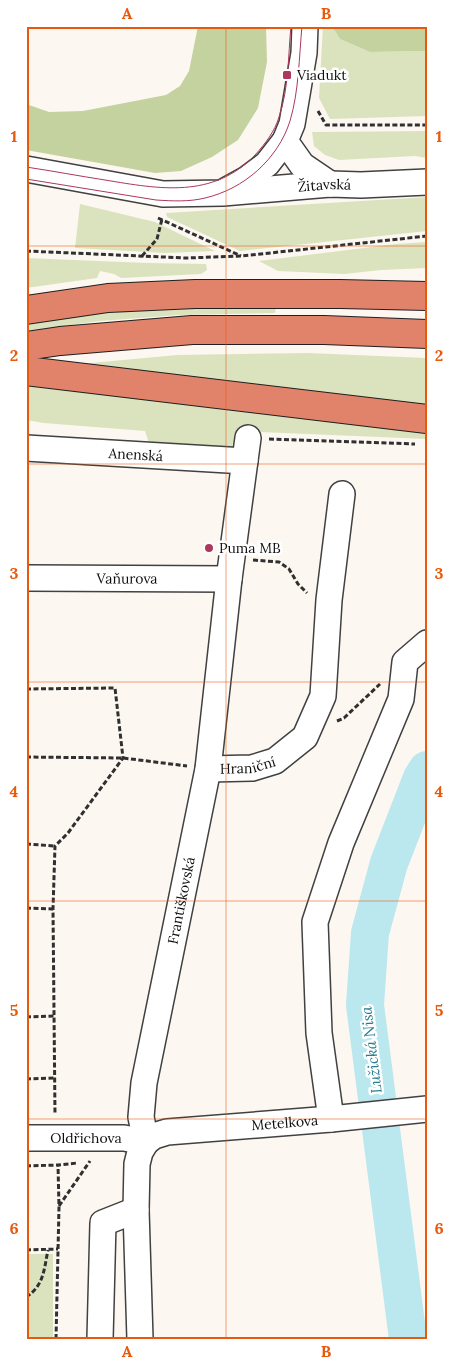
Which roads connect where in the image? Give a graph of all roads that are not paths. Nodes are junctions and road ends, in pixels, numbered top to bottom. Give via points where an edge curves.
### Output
1 (304, 26) edge
2 (285, 141) junction
3 (26, 169) edge
4 (427, 182) edge
5 (330, 184) junction
6 (223, 193) junction
7 (427, 296) edge
8 (26, 310) edge
9 (427, 334) edge
10 (26, 346) edge
11 (26, 371) edge
12 (427, 419) edge
13 (26, 448) edge
14 (247, 450) joint
15 (342, 494) dead end
16 (26, 578) edge
17 (229, 579) junction
18 (427, 643) edge
19 (208, 768) junction
20 (415, 1111) edge
21 (331, 1119) junction
22 (26, 1138) edge
23 (146, 1142) junction
24 (136, 1210) junction
25 (100, 1339) edge
26 (140, 1339) edge

1 - 2 street via 304,53 292,124
2 - 5 street via 302,165
2 - 6 street via 267,164
3 - 6 street, Žitavská via 163,194
4 - 5 street, Žitavská via 362,186
5 - 6 street, Žitavská
7 - 8 highway via 195,294 108,298
9 - 10 highway via 192,330
11 - 12 highway
13 - 14 street, Anenská
14 - 17 street, Františkovská
15 - 19 street, Hraniční via 329,600 323,696 305,736 275,761 252,768
16 - 17 street, Vaňurova
17 - 19 street, Františkovská
18 - 21 street via 405,662 402,699 341,843 315,922 319,1032
19 - 23 street, Františkovská via 144,1083 141,1117
20 - 21 street, Metelkova
21 - 23 street, Metelkova via 167,1132
22 - 23 street, Oldřichova via 124,1138
23 - 24 street via 137,1164
24 - 25 street via 103,1223
24 - 26 street

